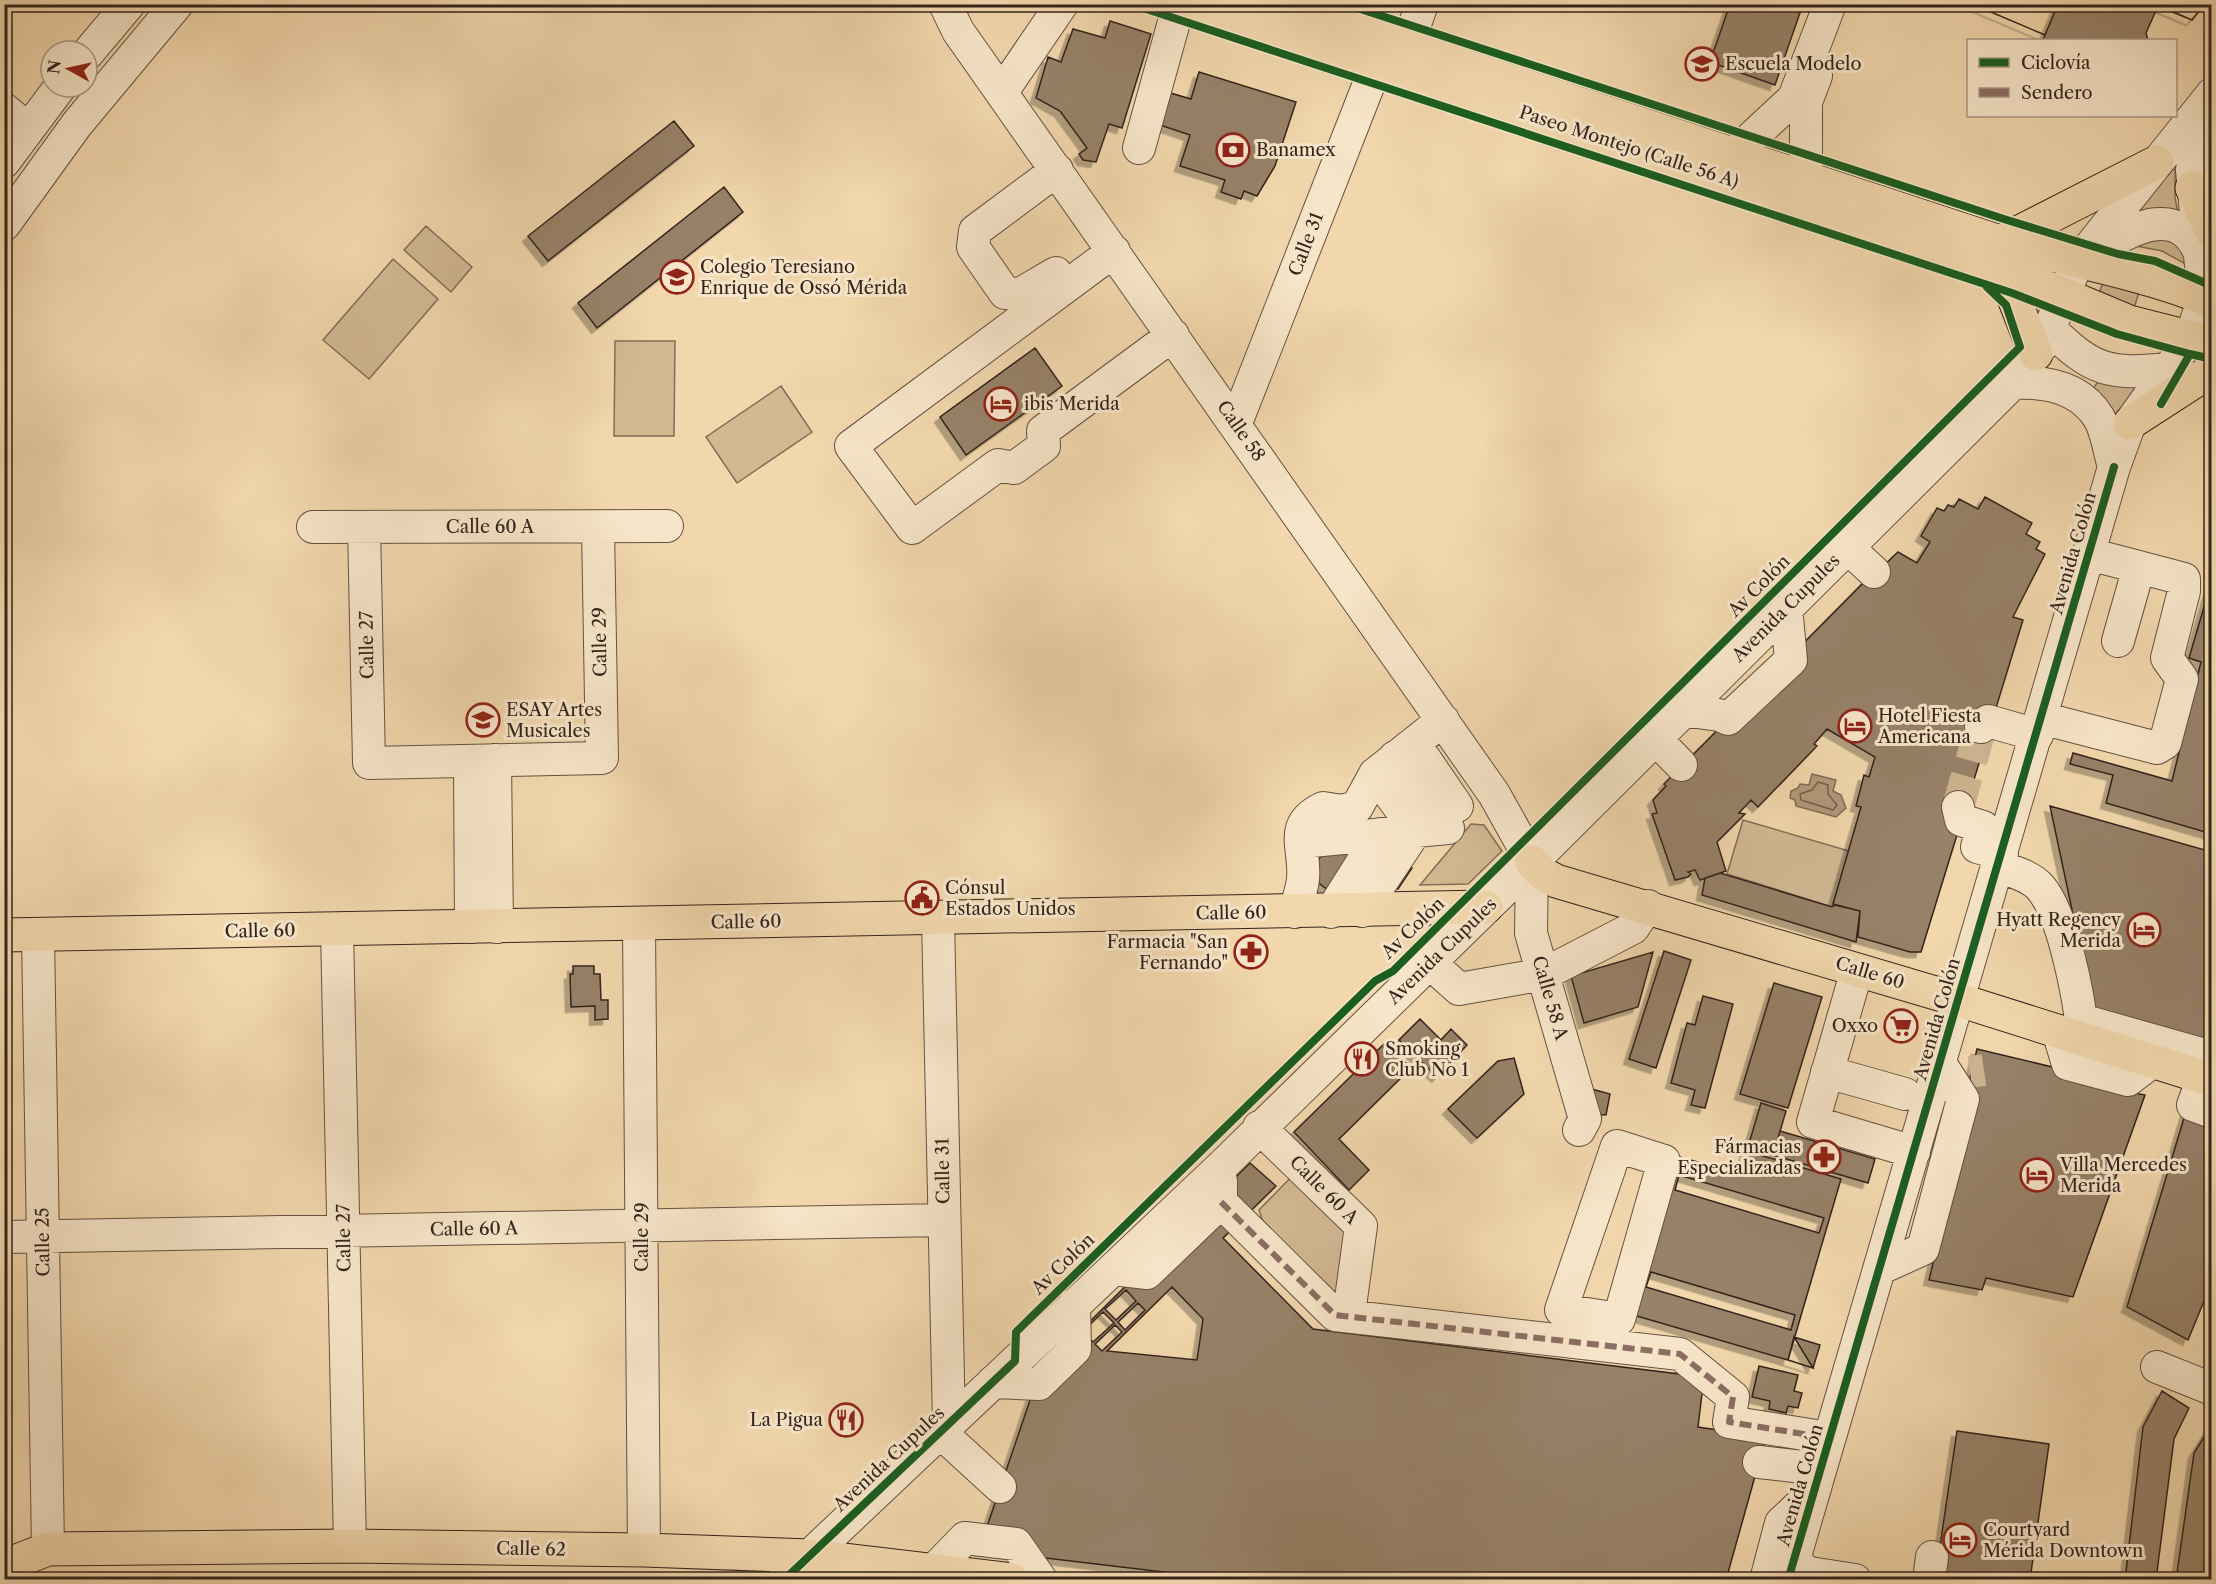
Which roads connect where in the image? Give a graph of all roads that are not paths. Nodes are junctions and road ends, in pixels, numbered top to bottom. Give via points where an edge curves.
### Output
1 (177, 4) edge
2 (945, 4) edge
3 (1062, 4) edge
4 (1179, 4) edge
5 (1191, 4) edge
6 (1277, 4) edge
7 (1422, 4) edge
8 (1830, 4) edge
9 (1843, 4) edge
10 (123, 11) edge
11 (99, 40) edge
12 (147, 40) junction
13 (1407, 47) junction
14 (1376, 66) junction
15 (1002, 92) junction
16 (2211, 94) edge
17 (44, 99) edge
18 (16, 119) edge
19 (2211, 132) edge
20 (1138, 148) dead end
21 (1734, 154) junction
22 (4, 162) edge
23 (2157, 162) junction
24 (1057, 171) junction
25 (1806, 178) junction
26 (2192, 188) joint
27 (4, 225) edge
28 (2207, 246) edge
29 (1111, 247) junction
30 (1997, 253) junction
31 (2077, 263) junction
32 (2064, 294) junction
33 (2208, 299) edge
34 (1173, 335) junction
35 (2201, 341) edge
36 (2043, 342) junction
37 (2168, 369) junction
38 (2211, 370) edge
39 (2013, 383) junction
40 (1236, 423) junction
41 (2130, 423) junction
42 (2114, 467) junction
43 (667, 526) dead end
44 (313, 527) dead end
45 (364, 527) junction
46 (598, 527) junction
47 (1847, 547) junction
48 (2089, 554) junction
49 (2139, 567) junction
50 (1875, 572) dead end
51 (1786, 608) junction
52 (2118, 641) dead end
53 (1683, 710) junction
54 (1443, 720) junction
55 (2039, 726) junction
56 (1981, 727) dead end
57 (1655, 738) junction
58 (1395, 758) junction
59 (483, 761) junction
60 (1681, 765) dead end
61 (1958, 807) dead end
62 (1463, 814) dead end
63 (1416, 830) junction
64 (1380, 834) junction
65 (1341, 838) junction
66 (1301, 842) junction
67 (2000, 861) junction
68 (1532, 862) junction
69 (1648, 906) junction
70 (1486, 907) junction
71 (1346, 911) junction
72 (1295, 912) junction
73 (938, 919) junction
74 (639, 924) junction
75 (484, 927) junction
76 (337, 929) junction
77 (4, 935) edge
78 (38, 935) junction
79 (1430, 963) junction
80 (1857, 970) junction
81 (1545, 974) junction
82 (1959, 1000) junction
83 (2074, 1030) junction
84 (1940, 1063) junction
85 (1827, 1072) junction
86 (2208, 1072) edge
87 (1905, 1094) dead end
88 (2211, 1112) edge
89 (1259, 1127) junction
90 (1617, 1146) junction
91 (1914, 1152) junction
92 (1222, 1166) junction
93 (1221, 1202) junction
94 (944, 1220) junction
95 (642, 1226) junction
96 (343, 1231) junction
97 (4, 1237) edge
98 (43, 1237) junction
99 (1876, 1251) junction
100 (1113, 1269) junction
101 (1352, 1299) dead end
102 (2157, 1367) dead end
103 (2209, 1382) edge
104 (944, 1428) junction
105 (1816, 1436) dead end
106 (1759, 1462) dead end
107 (1817, 1481) junction
108 (1000, 1487) dead end
109 (350, 1546) junction
110 (48, 1550) junction
111 (644, 1550) junction
112 (809, 1556) junction
113 (4, 1566) edge
114 (1791, 1568) edge
115 (934, 1570) junction
116 (1854, 1579) edge
117 (784, 1580) edge
118 (1012, 1580) edge
119 (1041, 1580) edge
120 (1766, 1580) edge

1 - 12 street
2 - 15 street, Calle 58 via 958,31
3 - 15 street
4 - 20 street
5 - 14 main road, Paseo Montejo (Calle 56 A)
6 - 13 main road, Paseo Montejo (Calle 56 A)
7 - 13 street
8 - 21 street via 1794,98
9 - 25 street via 1806,102
10 - 11 street
10 - 12 street
12 - 27 street via 77,124
13 - 21 main road, Paseo Montejo (Calle 56 A)
14 - 30 main road, Paseo Montejo (Calle 56 A)
14 - 40 street, Calle 31
15 - 24 street, Calle 58
16 - 23 street, Avenida Cupules
17 - 18 street
18 - 22 street
19 - 26 street via 2194,158
21 - 25 main road, Paseo Montejo (Calle 56 A)
23 - 30 main road
23 - 31 street, Avenida Cupules
24 - 29 street, Calle 58
24 - 29 street via 975,231 973,247 1005,293 1020,294
25 - 30 main road, Paseo Montejo (Calle 56 A)
26 - 28 main road
28 - 31 street via 2171,225 2153,224 2133,228
28 - 33 street
29 - 34 street, Calle 58
29 - 34 street via 851,446 912,528 998,465 1014,468 1044,446 1043,431
30 - 31 main road, Paseo Montejo (Calle 56 A)
30 - 32 main road, Paseo Montejo (Calle 56 A)
30 - 36 main road via 2012,293
31 - 32 street, Avenida Cupules
31 - 33 main road, Paseo Montejo (Calle 56 A) via 2146,277
32 - 35 main road, Paseo Montejo (Calle 56 A) via 2129,322
32 - 36 street, Avenida Cupules
33 - 35 street, Avenida Colón
34 - 40 street, Calle 58
35 - 37 street, Avenida Colón
36 - 37 street via 2068,347 2109,370 2125,373
36 - 39 street, Avenida Cupules
37 - 41 street, Avenida Colón
38 - 41 main road
39 - 42 street via 2054,384 2090,408 2099,418
39 - 47 street, Avenida Cupules
40 - 54 street, Calle 58
41 - 42 street, Avenida Colón
42 - 48 street, Avenida Colón
43 - 46 street, Calle 60 A
44 - 45 street, Calle 60 A
45 - 46 street, Calle 60 A
45 - 59 street, Calle 27 via 369,763
46 - 59 street, Calle 29 via 602,758
47 - 50 street
47 - 51 street, Avenida Cupules
48 - 49 street
48 - 55 street, Avenida Colón
49 - 52 street
49 - 55 street via 2184,579 2167,658 2182,679 2165,742 2157,748
51 - 53 street, Avenida Cupules
51 - 53 street via 1789,642 1719,715
53 - 57 street, Avenida Cupules
54 - 58 street
54 - 68 street, Calle 58 via 1494,794
55 - 56 street via 1988,721
55 - 67 street, Avenida Colón
57 - 60 street
57 - 68 street, Avenida Cupules
58 - 62 street
58 - 63 street
58 - 66 street via 1357,807 1342,811 1323,808 1311,814 1304,821
59 - 75 street
61 - 67 street via 1961,820 1983,827 1977,847
63 - 64 street
63 - 71 street
64 - 65 street
64 - 71 street
65 - 66 street
65 - 72 street
66 - 72 street via 1303,879
67 - 82 street, Avenida Colón
67 - 83 street via 2040,887 2050,902 2059,926
68 - 69 main road, Calle 60 via 1556,881
68 - 70 street, Avenida Cupules
68 - 81 street, Calle 58 A via 1531,933
69 - 80 main road, Calle 60
69 - 81 street via 1633,928
70 - 71 main road, Calle 60
70 - 79 street, Avenida Cupules
71 - 72 main road, Calle 60
72 - 73 main road, Calle 60
73 - 74 main road, Calle 60
73 - 94 street, Calle 31
74 - 75 main road, Calle 60
74 - 95 street, Calle 29
75 - 76 main road, Calle 60
76 - 78 main road, Calle 60
76 - 96 street, Calle 27
77 - 78 main road, Calle 60
78 - 98 street, Calle 25
79 - 81 street via 1459,989
79 - 89 street, Avenida Cupules
80 - 82 main road, Calle 60
80 - 85 street
81 - 90 street, Calle 58 A via 1582,1124
82 - 83 main road, Calle 60
82 - 84 street, Avenida Colón
83 - 86 street
83 - 86 main road, Calle 60 via 2153,1061
84 - 91 street, Avenida Colón
84 - 99 street via 1966,1086 1923,1249
85 - 87 street
85 - 91 street via 1813,1122
86 - 88 street via 2193,1105
89 - 92 street, Avenida Cupules
89 - 101 street, Calle 60 A via 1361,1227
90 - 90 street via 1599,1201 1561,1310 1619,1319 1665,1161
91 - 99 street, Avenida Colón
92 - 93 street
92 - 100 street, Avenida Cupules
93 - 100 street via 1147,1273
93 - 105 street via 1335,1315 1680,1353 1733,1396 1729,1422
94 - 95 street, Calle 60 A
94 - 104 street, Calle 31
95 - 96 street, Calle 60 A
95 - 111 street, Calle 29
96 - 98 street, Calle 60 A
96 - 109 street, Calle 27
97 - 98 street, Calle 60 A
98 - 110 street, Calle 25
99 - 107 street, Avenida Colón
100 - 104 street, Avenida Cupules
102 - 103 street
104 - 108 street
104 - 112 street, Avenida Cupules
106 - 107 street
107 - 114 street, Avenida Colón
107 - 120 street via 1781,1523
109 - 110 main road, Calle 62
109 - 111 main road, Calle 62
110 - 113 main road, Calle 62
111 - 112 main road, Calle 62
112 - 115 main road, Calle 62
112 - 117 street, Avenida Cupules
114 - 116 street
115 - 118 main road, Calle 62
115 - 119 street via 965,1538 1016,1544

